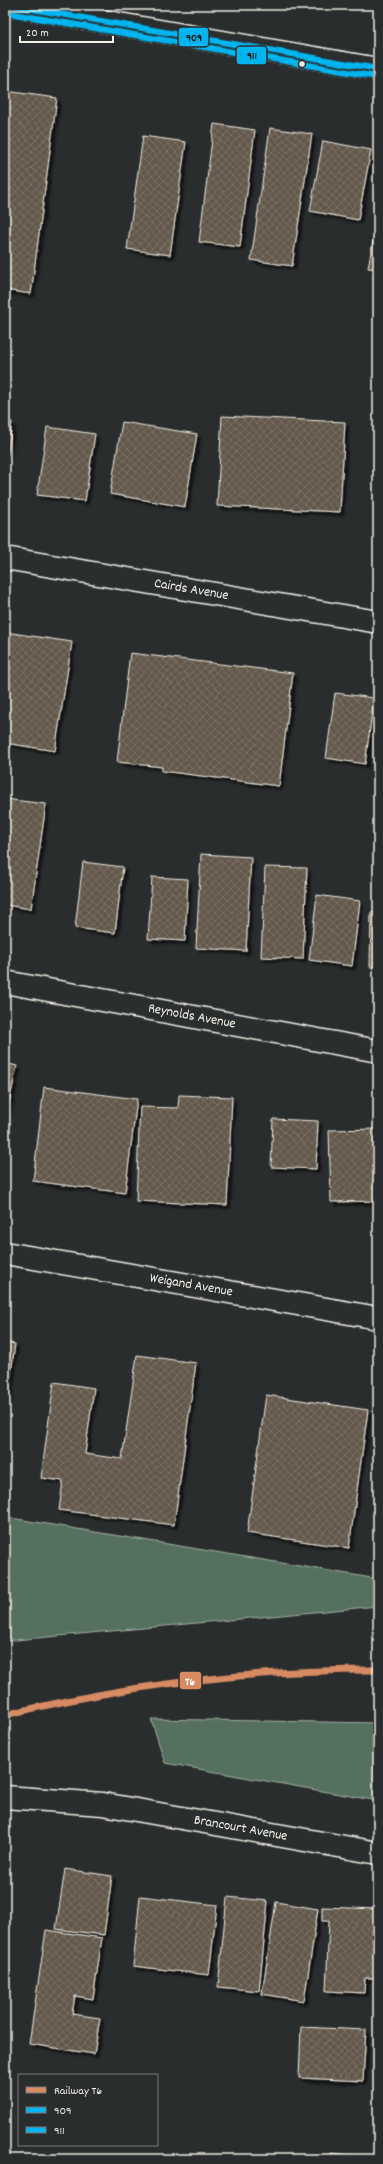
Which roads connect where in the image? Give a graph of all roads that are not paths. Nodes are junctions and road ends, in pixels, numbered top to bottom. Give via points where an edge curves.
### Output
1 (9, 5) edge
2 (378, 69) edge
3 (5, 558) edge
4 (378, 622) edge
5 (5, 982) edge
6 (378, 1050) edge
7 (5, 1253) edge
8 (378, 1318) edge
9 (5, 1798) edge
10 (378, 1853) edge

1 - 2 street
3 - 4 street, Cairds Avenue
5 - 6 street, Reynolds Avenue
7 - 8 street, Weigand Avenue
9 - 10 street, Brancourt Avenue via 103,1804

